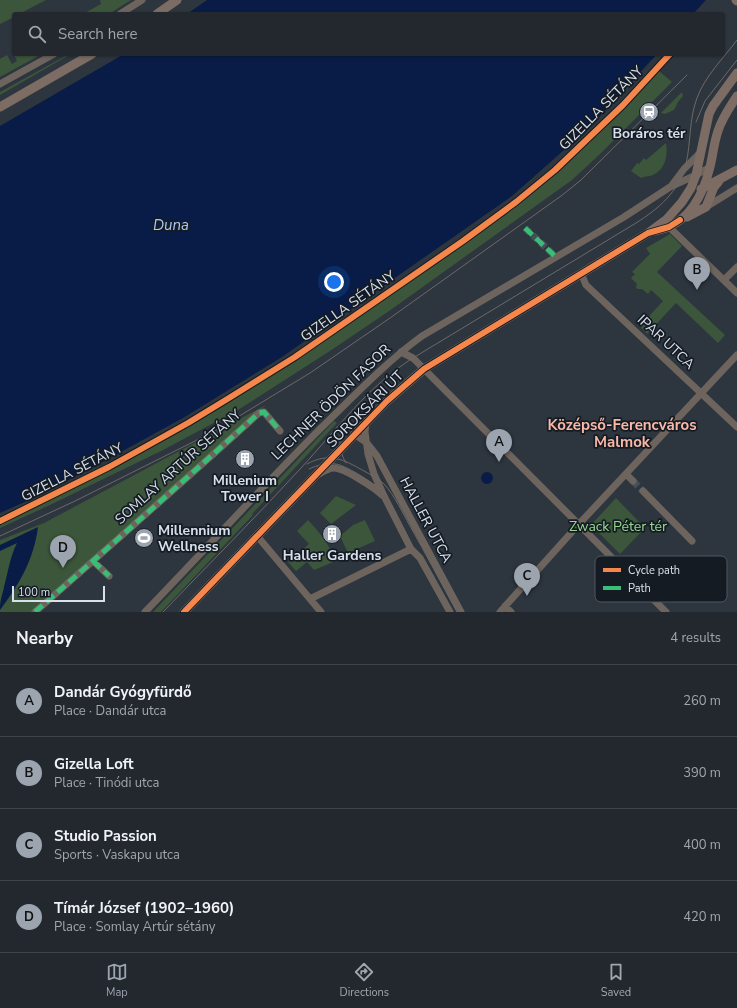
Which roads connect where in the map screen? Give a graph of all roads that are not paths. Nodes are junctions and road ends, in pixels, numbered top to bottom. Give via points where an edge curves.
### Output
1 (142, 0) edge
2 (177, 0) edge
3 (123, 12) edge
4 (160, 12) edge
5 (50, 56) edge
6 (89, 56) edge
7 (737, 73) edge
8 (0, 84) edge
9 (737, 96) edge
10 (0, 107) edge
11 (701, 152) junction
12 (710, 167) junction
13 (737, 170) edge
14 (696, 175) junction
15 (722, 178) junction
16 (670, 187) junction
17 (704, 187) junction
18 (737, 188) edge
19 (682, 202) junction
20 (706, 207) junction
21 (680, 220) junction
22 (669, 227) junction
23 (648, 233) junction
24 (737, 267) edge
25 (581, 274) junction
26 (724, 280) junction
27 (737, 293) edge
28 (401, 352) junction
29 (737, 355) edge
30 (424, 369) junction
31 (701, 394) junction
32 (366, 422) junction
33 (737, 428) edge
34 (280, 431) dead end
35 (354, 434) junction
36 (366, 442) junction
37 (626, 474) junction
38 (312, 478) junction
39 (633, 481) tunnel mouth
40 (643, 491) tunnel mouth
41 (384, 496) junction
42 (579, 524) junction
43 (258, 537) junction
44 (692, 541) dead end
45 (411, 548) junction
46 (611, 556) edge
47 (93, 561) junction
48 (109, 576) dead end
49 (310, 599) junction
50 (656, 602) edge
51 (505, 606) junction
52 (35, 612) edge
53 (145, 612) edge
54 (184, 612) edge
55 (321, 612) edge
56 (450, 612) edge
57 (461, 612) edge
58 (500, 612) edge
59 (511, 612) edge
60 (666, 612) edge

1 - 3 street
2 - 4 main road
5 - 8 street
6 - 10 main road
7 - 11 main road via 713,106
9 - 12 main road via 718,131
11 - 14 main road
11 - 16 street, LECHNER ÖDÖN FASOR
12 - 14 street, LECHNER ÖDÖN FASOR
12 - 17 main road
13 - 15 main road
14 - 16 street, LECHNER ÖDÖN FASOR
14 - 19 main road
15 - 17 main road
15 - 20 main road via 714,187
16 - 28 street, LECHNER ÖDÖN FASOR via 624,217 422,336
17 - 19 main road
17 - 21 main road via 690,211
18 - 20 street
19 - 23 main road, SOROKSÁRI ÚT via 667,219
20 - 21 main road
21 - 22 main road, SOROKSÁRI ÚT
22 - 23 main road, SOROKSÁRI ÚT
22 - 26 street
23 - 25 main road, SOROKSÁRI ÚT
24 - 26 street
25 - 30 main road, SOROKSÁRI ÚT
25 - 31 street, IPAR UTCA via 586,285
26 - 27 street
28 - 30 street via 413,358
28 - 53 street, LECHNER ÖDÖN FASOR via 360,388
29 - 31 street
30 - 32 main road, SOROKSÁRI ÚT
30 - 42 street
31 - 33 street, IPAR UTCA
31 - 37 street
32 - 35 main road, SOROKSÁRI ÚT
32 - 36 street, HALLER UTCA
34 - 47 street, SOMLAY ARTÚR SÉTÁNY via 264,412 259,413
35 - 36 street, HALLER UTCA
35 - 38 main road, SOROKSÁRI ÚT
36 - 41 street, HALLER UTCA via 370,464
36 - 57 street, HALLER UTCA via 377,456
37 - 39 street
37 - 42 street
38 - 41 street, HALLER UTCA via 330,469 338,469 375,488
38 - 43 main road, SOROKSÁRI ÚT
40 - 44 street
41 - 45 street, HALLER UTCA
42 - 46 street
42 - 51 street
43 - 49 street
43 - 54 main road, SOROKSÁRI ÚT
45 - 49 street
45 - 56 street, HALLER UTCA via 420,558
47 - 48 street
47 - 52 street, SOMLAY ARTÚR SÉTÁNY
49 - 55 street
50 - 60 street
51 - 58 street
51 - 59 street

